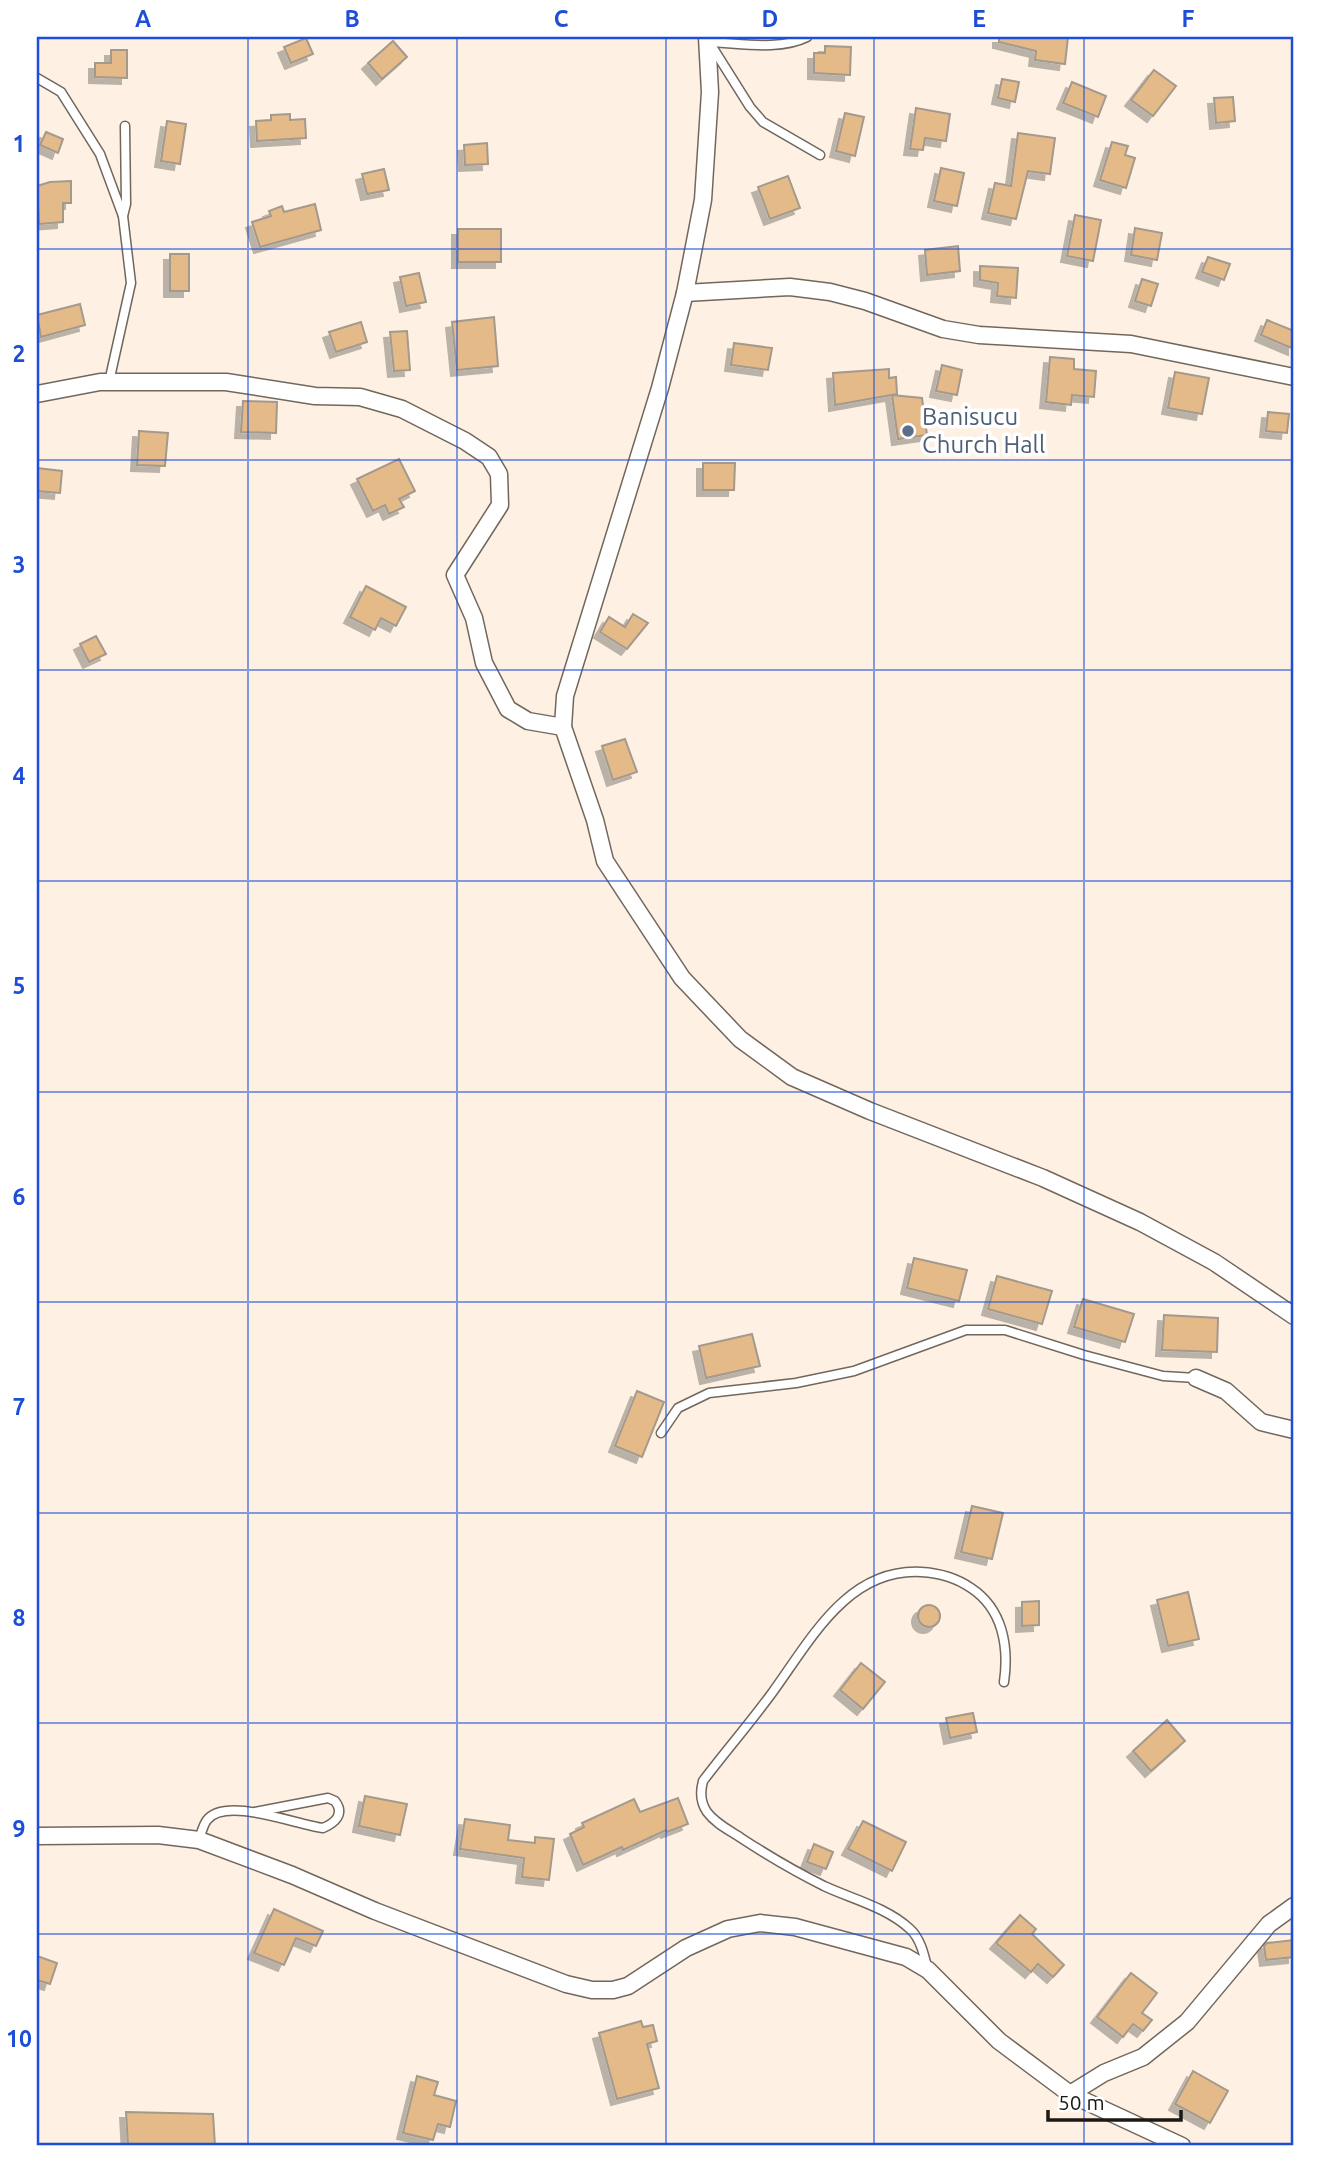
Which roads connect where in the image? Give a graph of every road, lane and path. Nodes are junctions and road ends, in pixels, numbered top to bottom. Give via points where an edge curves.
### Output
1 (807, 37) edge
2 (708, 39) edge
3 (37, 78) edge
4 (125, 126) dead end
5 (820, 155) dead end
6 (123, 216) junction
7 (685, 293) junction
8 (1294, 377) edge
9 (109, 382) junction
10 (37, 394) edge
11 (563, 727) junction
12 (1294, 1316) edge
13 (1196, 1378) joint
14 (1294, 1430) edge
15 (661, 1433) dead end
16 (1004, 1682) dead end
17 (255, 1812) junction
18 (37, 1836) edge
19 (199, 1840) junction
20 (1294, 1906) edge
21 (928, 1970) junction
22 (1070, 2094) junction
23 (1182, 2146) edge

1 - 2 lane via 782,44
2 - 5 lane via 763,122
2 - 7 street via 710,92 703,200
3 - 6 lane via 61,92 94,143
4 - 6 lane
6 - 9 lane via 131,283
7 - 8 street via 790,287 830,292 943,329 1131,344
7 - 11 street via 565,696
9 - 10 street
9 - 11 street via 226,382 315,396 360,397 402,409 489,457 499,474 500,505 455,575 474,618 484,663 508,709 528,721
11 - 12 street via 605,861 682,978 740,1039 792,1077 1140,1222 1214,1262
13 - 14 street via 1226,1391 1261,1422
13 - 15 lane via 1150,1372 1005,1330 966,1330 854,1371 796,1383 709,1392 678,1408
16 - 21 lane via 1004,1632 991,1606 972,1588 943,1573 909,1572 876,1580 847,1597 821,1623 703,1781 700,1792 707,1813 723,1826 912,1930
17 - 17 lane via 323,1828 332,1824 339,1812 335,1801 328,1798
17 - 19 lane via 213,1815
18 - 19 street via 158,1835
19 - 21 street via 566,1984 592,1990 628,1986 686,1948 728,1929 760,1923 795,1927 906,1957
20 - 22 street via 1269,1924 1186,2022 1143,2057
21 - 22 street via 999,2041
22 - 23 street

